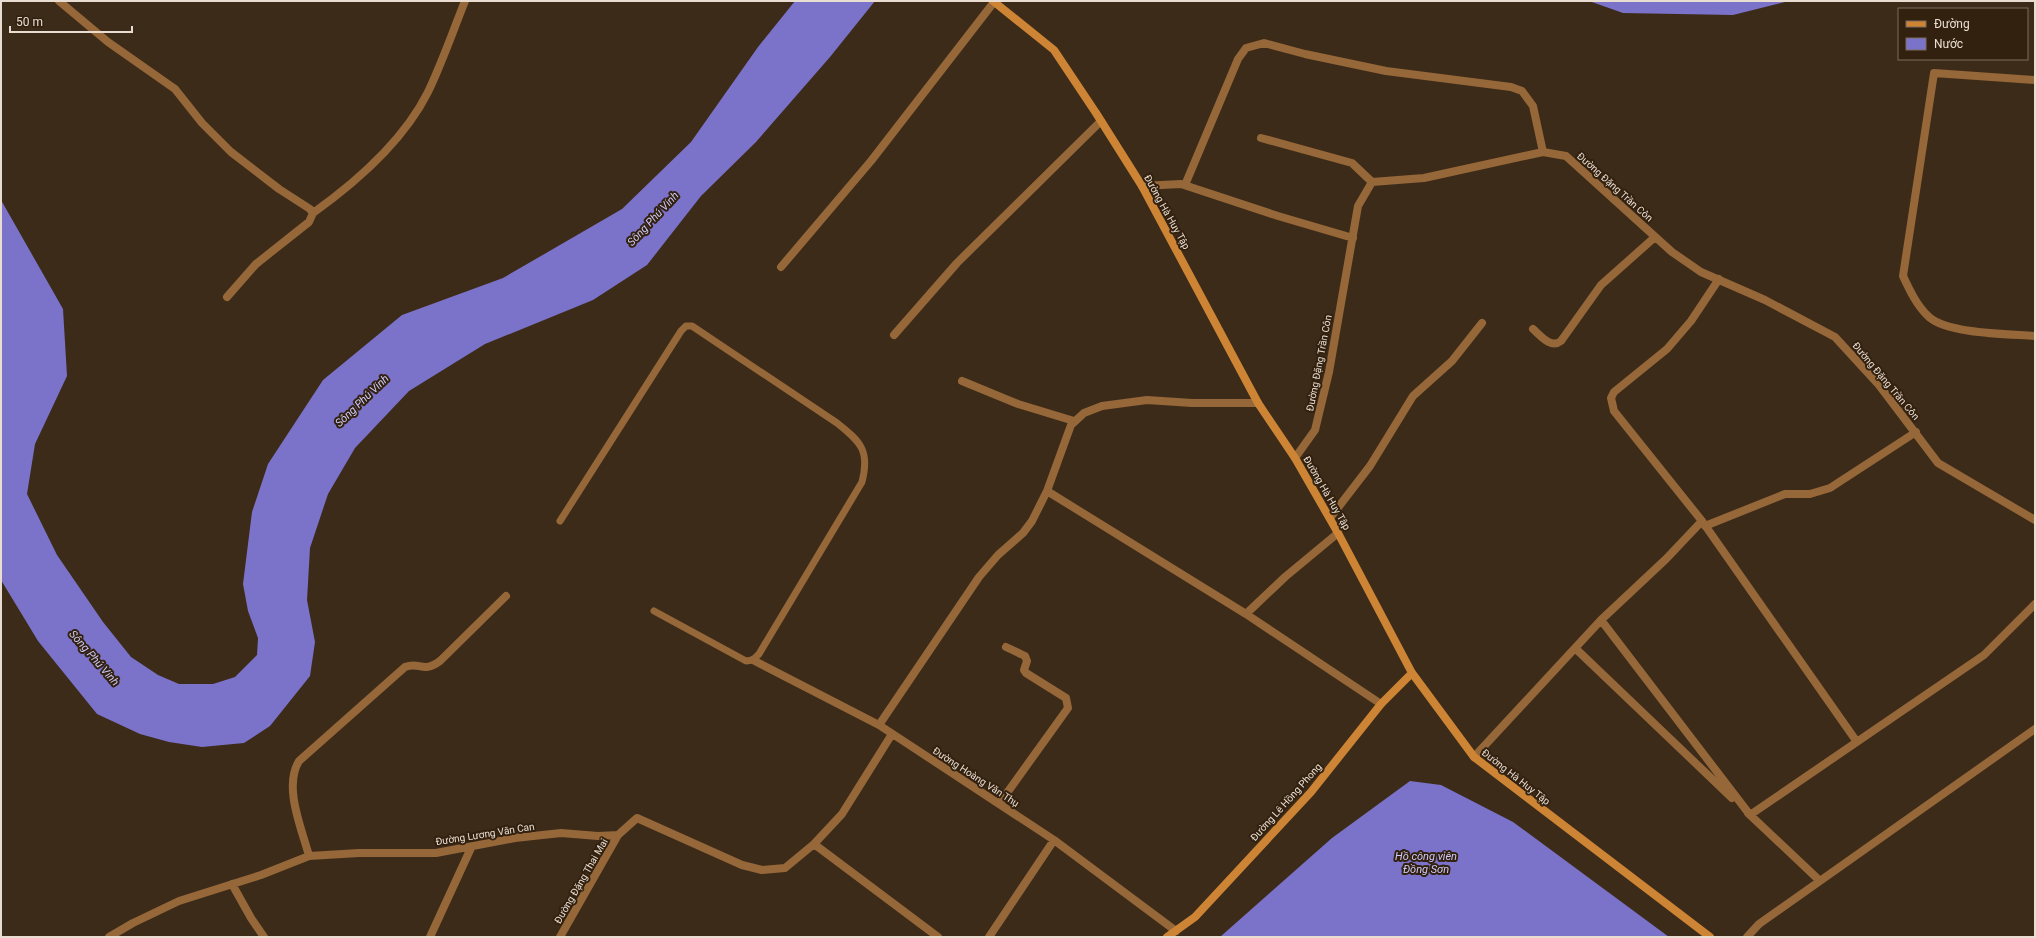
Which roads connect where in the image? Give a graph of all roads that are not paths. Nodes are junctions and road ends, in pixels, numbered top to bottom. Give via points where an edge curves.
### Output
1 (59, 1) edge
2 (465, 1) edge
3 (994, 1) edge
4 (2035, 80) edge
5 (1101, 122) junction
6 (1261, 138) dead end
7 (1543, 152) junction
8 (1372, 182) junction
9 (1185, 185) junction
10 (1142, 186) junction
11 (313, 213) junction
12 (1656, 237) junction
13 (1353, 238) junction
14 (781, 267) dead end
15 (1719, 279) junction
16 (227, 297) dead end
17 (1482, 323) dead end
18 (1532, 329) dead end
19 (894, 335) dead end
20 (2035, 336) edge
21 (962, 381) dead end
22 (1258, 403) junction
23 (1074, 421) junction
24 (1916, 432) junction
25 (1295, 458) junction
26 (1047, 491) junction
27 (1330, 518) junction
28 (2035, 520) edge
29 (560, 521) dead end
30 (1703, 523) junction
31 (1338, 533) junction
32 (506, 596) dead end
33 (2035, 604) edge
34 (654, 611) dead end
35 (1246, 614) junction
36 (1601, 620) junction
37 (1006, 647) dead end
38 (1575, 648) junction
39 (753, 660) junction
40 (1412, 673) junction
41 (1381, 704) junction
42 (879, 725) junction
43 (2035, 729) edge
44 (892, 734) junction
45 (1857, 742) junction
46 (1474, 757) junction
47 (999, 804) junction
48 (1750, 815) junction
49 (618, 835) junction
50 (1054, 840) junction
51 (814, 844) junction
52 (471, 848) junction
53 (309, 856) junction
54 (1820, 881) junction
55 (232, 884) junction
56 (1176, 931) junction
57 (109, 937) edge
58 (264, 937) edge
59 (430, 937) edge
60 (560, 937) edge
61 (938, 937) edge
62 (989, 937) edge
63 (1167, 937) edge
64 (1710, 937) edge
65 (1748, 937) edge

1 - 11 street via 108,42 165,81 231,152
2 - 11 street via 416,112 373,163 342,192
3 - 5 main road, Đường Hà Huy Tập via 1054,50
3 - 14 street via 871,162
4 - 20 street via 1934,73 1903,276 1912,297 1930,318 1950,328
5 - 10 main road, Đường Hà Huy Tập
5 - 19 street via 957,263
6 - 8 street via 1352,163
7 - 8 street, Đường Đặng Trần Côn via 1424,178
7 - 9 street via 1533,106 1522,91 1511,87 1386,70 1264,43 1246,48 1238,59
7 - 12 street, Đường Đặng Trần Côn via 1566,156
8 - 13 street, Đường Đặng Trần Côn via 1358,206
9 - 10 street
9 - 13 street
10 - 22 main road, Đường Hà Huy Tập
11 - 16 street via 309,222 256,264
12 - 15 street, Đường Đặng Trần Côn via 1672,252 1701,272
12 - 18 street via 1601,285 1561,342 1551,344
13 - 25 street, Đường Đặng Trần Côn via 1329,372 1315,430
15 - 24 street, Đường Đặng Trần Côn via 1835,337 1879,384
15 - 30 street via 1692,321 1667,349 1624,382 1611,398 1614,411
17 - 27 street via 1452,361 1413,396 1370,466
21 - 23 street via 1018,404
22 - 23 street via 1129,402 1102,406 1084,413
22 - 25 main road, Đường Hà Huy Tập
23 - 26 street
24 - 28 street, Đường Đặng Trần Côn via 1938,463
24 - 30 street via 1830,488 1810,494 1785,494
25 - 27 main road, Đường Hà Huy Tập
26 - 35 street
26 - 42 street via 1023,534 998,555 979,577
27 - 31 main road, Đường Hà Huy Tập
29 - 39 lane via 686,326 692,326 837,423 853,436 865,454 866,466 862,482
30 - 36 street
30 - 45 street
31 - 35 street
31 - 40 main road, Đường Hà Huy Tập
32 - 53 street via 440,661 432,667 405,667 298,761 293,770 293,793
33 - 45 street via 1984,655
34 - 39 lane via 746,661
35 - 41 street
36 - 38 street
36 - 48 street
37 - 47 street via 1025,656 1026,673 1066,698 1068,708
38 - 46 street
38 - 48 street
39 - 42 street, Đường Hoàng Văn Thụ
40 - 41 main road, Đường Lê Hồng Phong
40 - 46 main road, Đường Hà Huy Tập
41 - 56 main road, Đường Lê Hồng Phong via 1310,792 1195,917
42 - 44 street, Đường Hoàng Văn Thụ
43 - 54 street
44 - 47 street, Đường Hoàng Văn Thụ
44 - 51 street via 842,814
45 - 48 street
46 - 64 main road, Đường Hà Huy Tập
47 - 50 street, Đường Hoàng Văn Thụ
48 - 54 street
49 - 51 street via 638,818 742,865 762,870 785,868
49 - 52 street, Đường Lương Văn Can via 562,833 514,838
49 - 60 street, Đường Đặng Thai Mai
50 - 56 street, Đường Hoàng Văn Thụ
50 - 62 street
51 - 61 street
52 - 53 street, Đường Lương Văn Can via 436,853
52 - 59 street
53 - 55 street, Đường Lương Văn Can
54 - 65 street via 1759,924
55 - 57 street, Đường Lương Văn Can via 179,901
55 - 58 street via 250,918
56 - 63 main road, Đường Lê Hồng Phong

